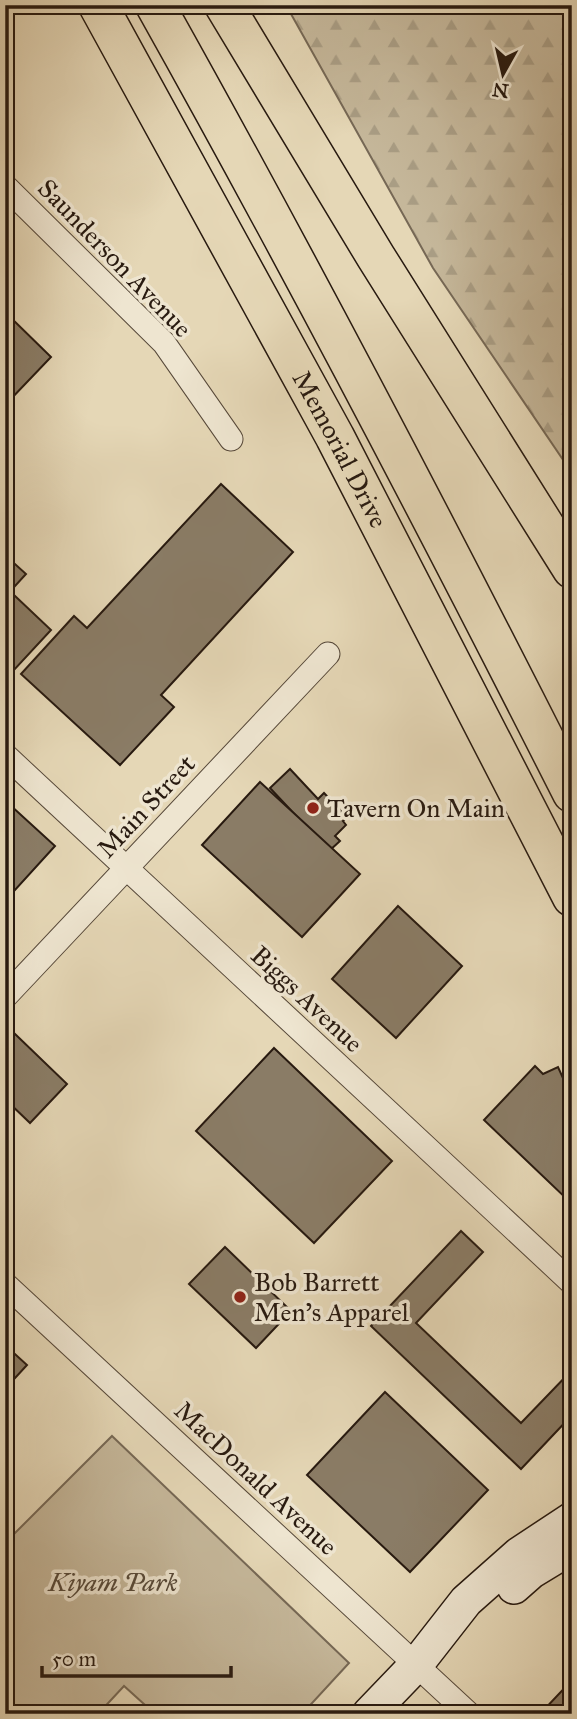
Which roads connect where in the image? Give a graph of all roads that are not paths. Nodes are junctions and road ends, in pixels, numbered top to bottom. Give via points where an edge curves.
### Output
1 (74, 5) edge
2 (155, 5) edge
3 (224, 5) edge
4 (105, 17) edge
5 (5, 186) edge
6 (231, 439) dead end
7 (572, 569) edge
8 (328, 654) dead end
9 (5, 755) edge
10 (572, 793) edge
11 (126, 868) junction
12 (572, 897) edge
13 (5, 997) edge
14 (5, 1283) edge
15 (572, 1283) edge
16 (572, 1519) edge
17 (572, 1547) edge
18 (416, 1665) junction
19 (369, 1714) edge
20 (469, 1714) edge

1 - 4 highway
2 - 10 highway, Memorial Drive via 374,408
3 - 7 highway
4 - 12 highway, Memorial Drive via 335,437
5 - 6 street, Saunderson Avenue via 164,342
8 - 11 street, Main Street
9 - 11 street, Biggs Avenue
11 - 13 street, Main Street
11 - 15 street, Biggs Avenue
14 - 18 street, MacDonald Avenue
16 - 18 main road via 519,1554 466,1601
17 - 18 main road via 531,1572
18 - 19 main road
18 - 20 street, MacDonald Avenue

